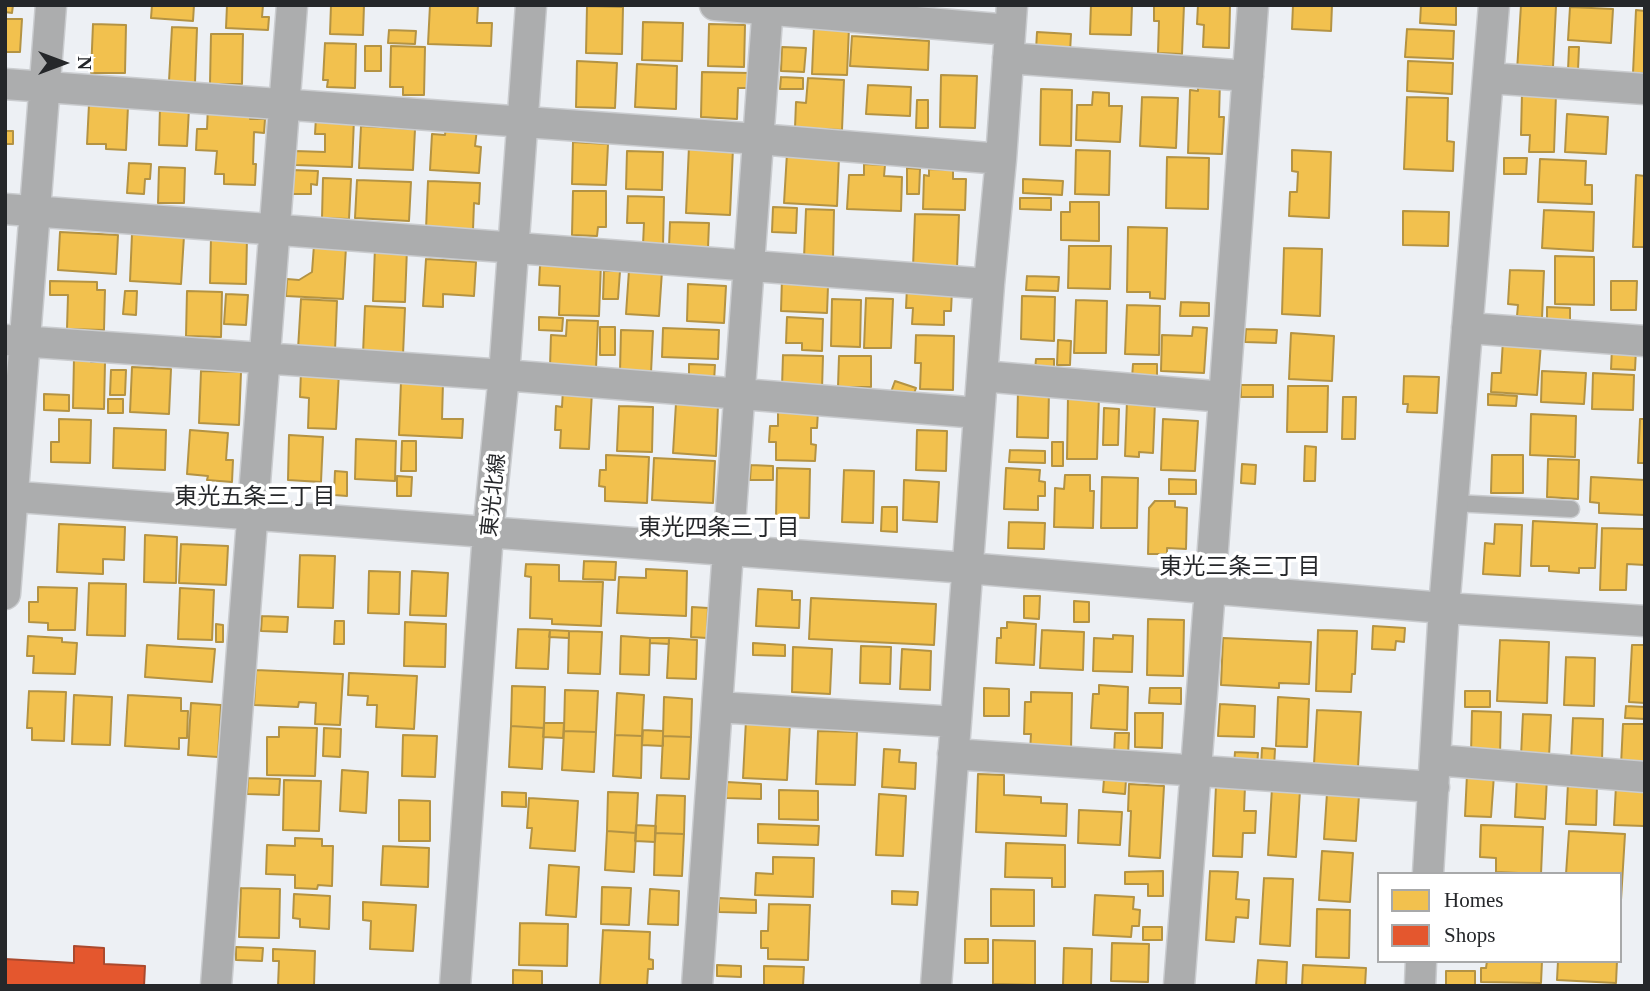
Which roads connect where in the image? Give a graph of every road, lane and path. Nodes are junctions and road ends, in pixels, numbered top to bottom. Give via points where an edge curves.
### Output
1 (51, 5) edge
2 (292, 5) edge
3 (531, 5) edge
4 (715, 5) edge
5 (1253, 5) edge
6 (1494, 5) edge
7 (768, 7) edge
8 (1010, 31) edge
9 (1248, 76) junction
10 (1488, 78) junction
11 (5, 84) edge
12 (45, 87) junction
13 (1645, 89) edge
14 (285, 104) junction
15 (523, 121) junction
16 (758, 139) junction
17 (1001, 159) junction
18 (5, 209) edge
19 (35, 211) junction
20 (275, 229) junction
21 (513, 248) junction
22 (749, 266) junction
23 (989, 284) junction
24 (1467, 328) junction
25 (15, 341) edge
26 (1645, 341) edge
27 (265, 358) junction
28 (504, 374) junction
29 (982, 376) junction
30 (739, 393) junction
31 (1224, 397) junction
32 (979, 413) junction
33 (9, 496) edge
34 (1453, 503) junction
35 (1572, 509) dead end
36 (252, 513) junction
37 (488, 533) junction
38 (728, 551) junction
39 (967, 568) junction
40 (1210, 589) junction
41 (5, 594) edge
42 (1444, 608) junction
43 (1645, 621) edge
44 (717, 707) junction
45 (956, 722) junction
46 (953, 754) junction
47 (1196, 771) junction
48 (1435, 774) junction
49 (1645, 777) edge
50 (1428, 872) edge
51 (1421, 963) edge
52 (216, 986) edge
53 (455, 986) edge
54 (697, 986) edge
55 (936, 986) edge
56 (1179, 986) edge
57 (1420, 986) edge

1 - 12 street
2 - 14 street
3 - 15 street, 東光北線
4 - 7 street
5 - 9 street
6 - 10 street
7 - 8 street
7 - 16 street
8 - 9 street
8 - 17 street
9 - 31 street
10 - 13 street
10 - 24 street
11 - 12 street
12 - 14 street
12 - 19 street
14 - 15 street
14 - 20 street
15 - 16 street
15 - 21 street, 東光北線
16 - 17 street
16 - 22 street
17 - 23 street
18 - 19 street
19 - 20 street
19 - 25 street
20 - 21 street
20 - 27 street
21 - 22 street
21 - 28 street, 東光北線
22 - 23 street
22 - 30 street
23 - 29 street
24 - 26 street
24 - 34 street
25 - 27 street
25 - 33 street
27 - 28 street
27 - 36 street
28 - 30 street
28 - 37 street, 東光北線
29 - 31 street
29 - 32 street
30 - 32 street
30 - 38 street
31 - 40 street
32 - 39 street
33 - 36 street
33 - 41 street
34 - 35 lane
34 - 42 street
36 - 37 street
36 - 52 street
37 - 38 street
37 - 53 street, 東光北線
38 - 39 street
38 - 44 street
39 - 40 street
39 - 45 street
40 - 42 street
40 - 47 street
42 - 43 street
42 - 48 street
44 - 45 street
44 - 54 street
45 - 46 street
46 - 47 street
46 - 55 street
47 - 48 street
47 - 56 street
48 - 49 street
48 - 50 street
51 - 57 street

